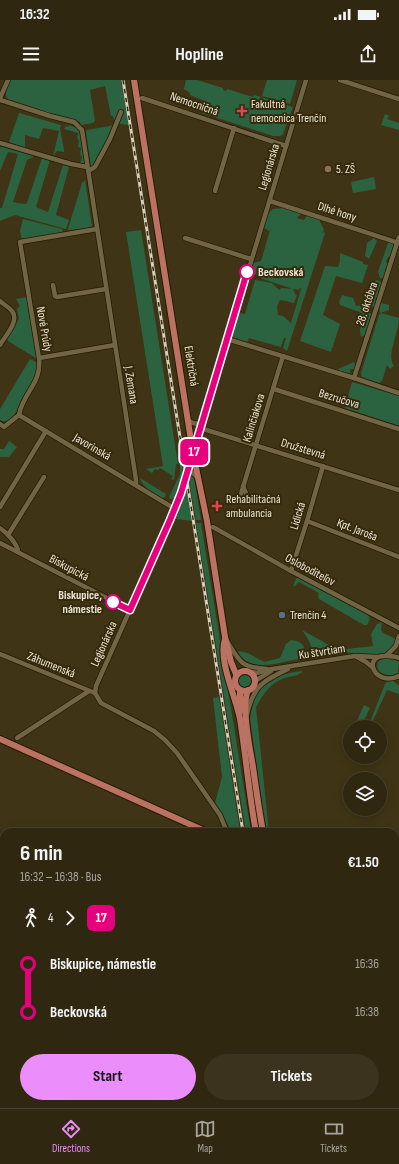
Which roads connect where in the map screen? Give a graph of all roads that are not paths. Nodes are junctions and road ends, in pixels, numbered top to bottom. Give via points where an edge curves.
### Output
1 (8, 80) edge
2 (134, 80) edge
3 (306, 80) edge
4 (340, 80) edge
5 (142, 98) dead end
6 (0, 99) edge
7 (399, 99) edge
8 (122, 112) dead end
9 (234, 128) junction
10 (0, 143) edge
11 (286, 146) junction
12 (87, 169) junction
13 (215, 191) dead end
14 (270, 201) junction
15 (97, 229) junction
16 (399, 237) edge
17 (185, 238) dead end
18 (398, 243) edge
19 (251, 259) junction
20 (53, 285) dead end
21 (106, 289) junction
22 (0, 302) edge
23 (2, 337) edge
24 (227, 339) junction
25 (0, 345) edge
26 (115, 345) junction
27 (283, 356) junction
28 (40, 358) junction
29 (354, 378) junction
30 (274, 389) junction
31 (399, 393) edge
32 (19, 415) junction
33 (204, 417) junction
34 (189, 421) junction
35 (0, 424) edge
36 (200, 428) junction
37 (399, 429) edge
38 (46, 431) junction
39 (257, 446) junction
40 (194, 453) junction
41 (323, 466) junction
42 (44, 477) dead end
43 (185, 480) junction
44 (198, 480) junction
45 (136, 484) junction
46 (244, 486) dead end
47 (399, 490) edge
48 (0, 507) edge
49 (175, 509) junction
50 (307, 522) junction
51 (213, 527) dead end
52 (0, 528) edge
53 (8, 535) junction
54 (0, 543) edge
55 (18, 552) junction
56 (399, 557) edge
57 (291, 571) junction
58 (130, 610) junction
59 (399, 628) edge
60 (399, 636) edge
61 (225, 637) junction
62 (396, 646) junction
63 (0, 654) edge
64 (230, 655) junction
65 (355, 656) junction
66 (386, 656) junction
67 (377, 657) junction
68 (399, 658) edge
69 (292, 667) junction
70 (372, 667) junction
71 (274, 669) junction
72 (243, 670) junction
73 (251, 672) junction
74 (236, 674) junction
75 (399, 676) edge
76 (255, 681) junction
77 (240, 690) junction
78 (248, 690) junction
79 (89, 691) junction
80 (95, 693) junction
81 (247, 716) junction
82 (240, 718) junction
83 (17, 738) dead end
84 (0, 739) edge
85 (198, 828) edge
86 (225, 828) edge
87 (255, 828) edge
88 (262, 828) edge

1 - 6 street
2 - 34 main road, Električná
3 - 11 street, Legionárska
4 - 7 street
5 - 9 street, Nemocničná
6 - 12 street, J. Zemana via 74,122 81,128
8 - 12 street via 95,167
9 - 11 street, Nemocničná
9 - 13 street
10 - 12 street
11 - 14 street, Legionárska
12 - 15 street, J. Zemana
14 - 18 street, Dlhé hony
14 - 19 street, Legionárska
15 - 21 street, J. Zemana
15 - 28 street, Nové Prúdy via 20,242
16 - 18 street, 28. októbra
17 - 19 street
18 - 29 street, 28. októbra
19 - 24 street, Legionárska
20 - 21 street via 57,297
21 - 26 street, J. Zemana
22 - 23 street via 13,312 15,318
23 - 25 street
24 - 27 street
24 - 33 street, Legionárska
26 - 28 street
26 - 45 street, J. Zemana
27 - 29 street
27 - 30 street, Kalinčiakova
28 - 32 street, Nové Prúdy via 39,375 20,408
29 - 31 street
30 - 37 street, Bezručova
30 - 39 street, Kalinčiakova
32 - 35 street via 4,427
32 - 38 street, Javorinská
33 - 34 street via 198,424
33 - 36 street, Legionárska
34 - 40 main road, Električná
36 - 39 street, Družstevná
36 - 40 street, Legionárska
38 - 45 street, Javorinská
38 - 48 street
39 - 41 street, Družstevná
39 - 46 street, Kalinčiakova
40 - 43 street, Legionárska
40 - 44 main road, Električná
41 - 47 street, Družstevná
41 - 50 street, Lidická
42 - 53 street
43 - 44 street via 191,472
43 - 49 street, Legionárska
44 - 61 main road, Električná
45 - 49 street, Javorinská
49 - 58 street, Legionárska
50 - 56 street, Kpt. Jaroša
50 - 57 street, Lidická
51 - 57 street, Osloboditeľov
52 - 53 street
53 - 55 street via 18,548
54 - 55 street, Biskupická
55 - 58 street, Biskupická
57 - 59 street, Osloboditeľov
58 - 80 street, Legionárska
60 - 62 street
61 - 64 main road, Električná
61 - 71 street via 238,659 246,666
61 - 82 main road via 223,646 228,677
62 - 66 street
62 - 68 street
63 - 79 street, Záhumenská
64 - 72 main road, Električná
64 - 74 main road, Električná
65 - 67 street, Ku štvrtiam
65 - 69 street, Ku štvrtiam
65 - 70 street, Ku štvrtiam
66 - 67 street, Ku štvrtiam
66 - 68 street, Ku štvrtiam
67 - 70 street
69 - 71 street, Ku štvrtiam
69 - 81 street, Ku štvrtiam via 262,683 251,699
70 - 75 street, Ku štvrtiam via 382,678
71 - 73 street, Ku štvrtiam
71 - 76 street, Ku štvrtiam
72 - 73 main road
72 - 74 main road
73 - 76 main road
74 - 77 main road via 234,683
76 - 78 main road via 253,687
77 - 78 main road
77 - 82 main road
78 - 81 main road
79 - 80 street, Záhumenská
79 - 83 street
80 - 86 street via 101,703 154,731 165,740 177,753 216,810
81 - 88 main road
82 - 87 main road
84 - 85 main road

